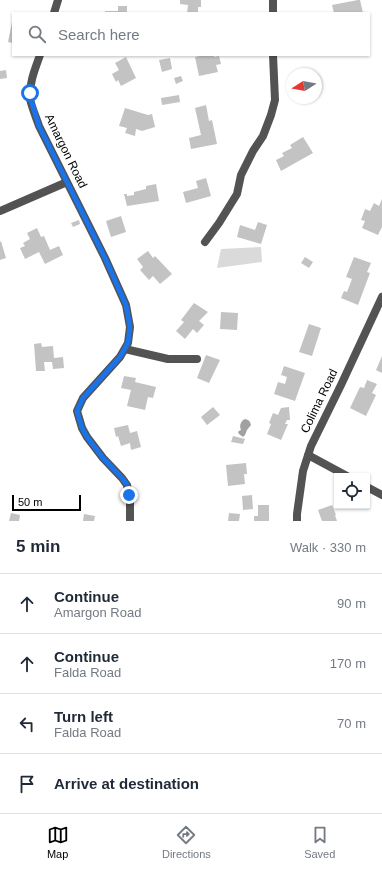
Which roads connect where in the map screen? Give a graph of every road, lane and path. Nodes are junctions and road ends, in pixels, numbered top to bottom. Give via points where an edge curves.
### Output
1 (58, 0) edge
2 (273, 0) edge
3 (54, 12) edge
4 (273, 12) edge
5 (40, 56) edge
6 (273, 56) edge
7 (67, 182) junction
8 (0, 211) edge
9 (205, 242) dead end
10 (382, 298) edge
11 (125, 350) junction
12 (197, 359) dead end
13 (308, 454) junction
14 (342, 473) edge
15 (370, 489) edge
16 (382, 495) edge
17 (130, 521) edge
18 (297, 521) edge

1 - 3 street
2 - 4 street
5 - 7 street, Amargon Road via 31,80 31,100 39,126
6 - 9 street via 275,100 271,115 263,136 241,175 237,194
7 - 8 street
7 - 11 street, Amargon Road via 126,305 130,327
10 - 13 street, Colima Road
11 - 12 street via 168,359
11 - 17 street via 83,398 77,411 87,437 127,485
13 - 14 street
13 - 18 street, Colima Road via 302,478
15 - 16 street

